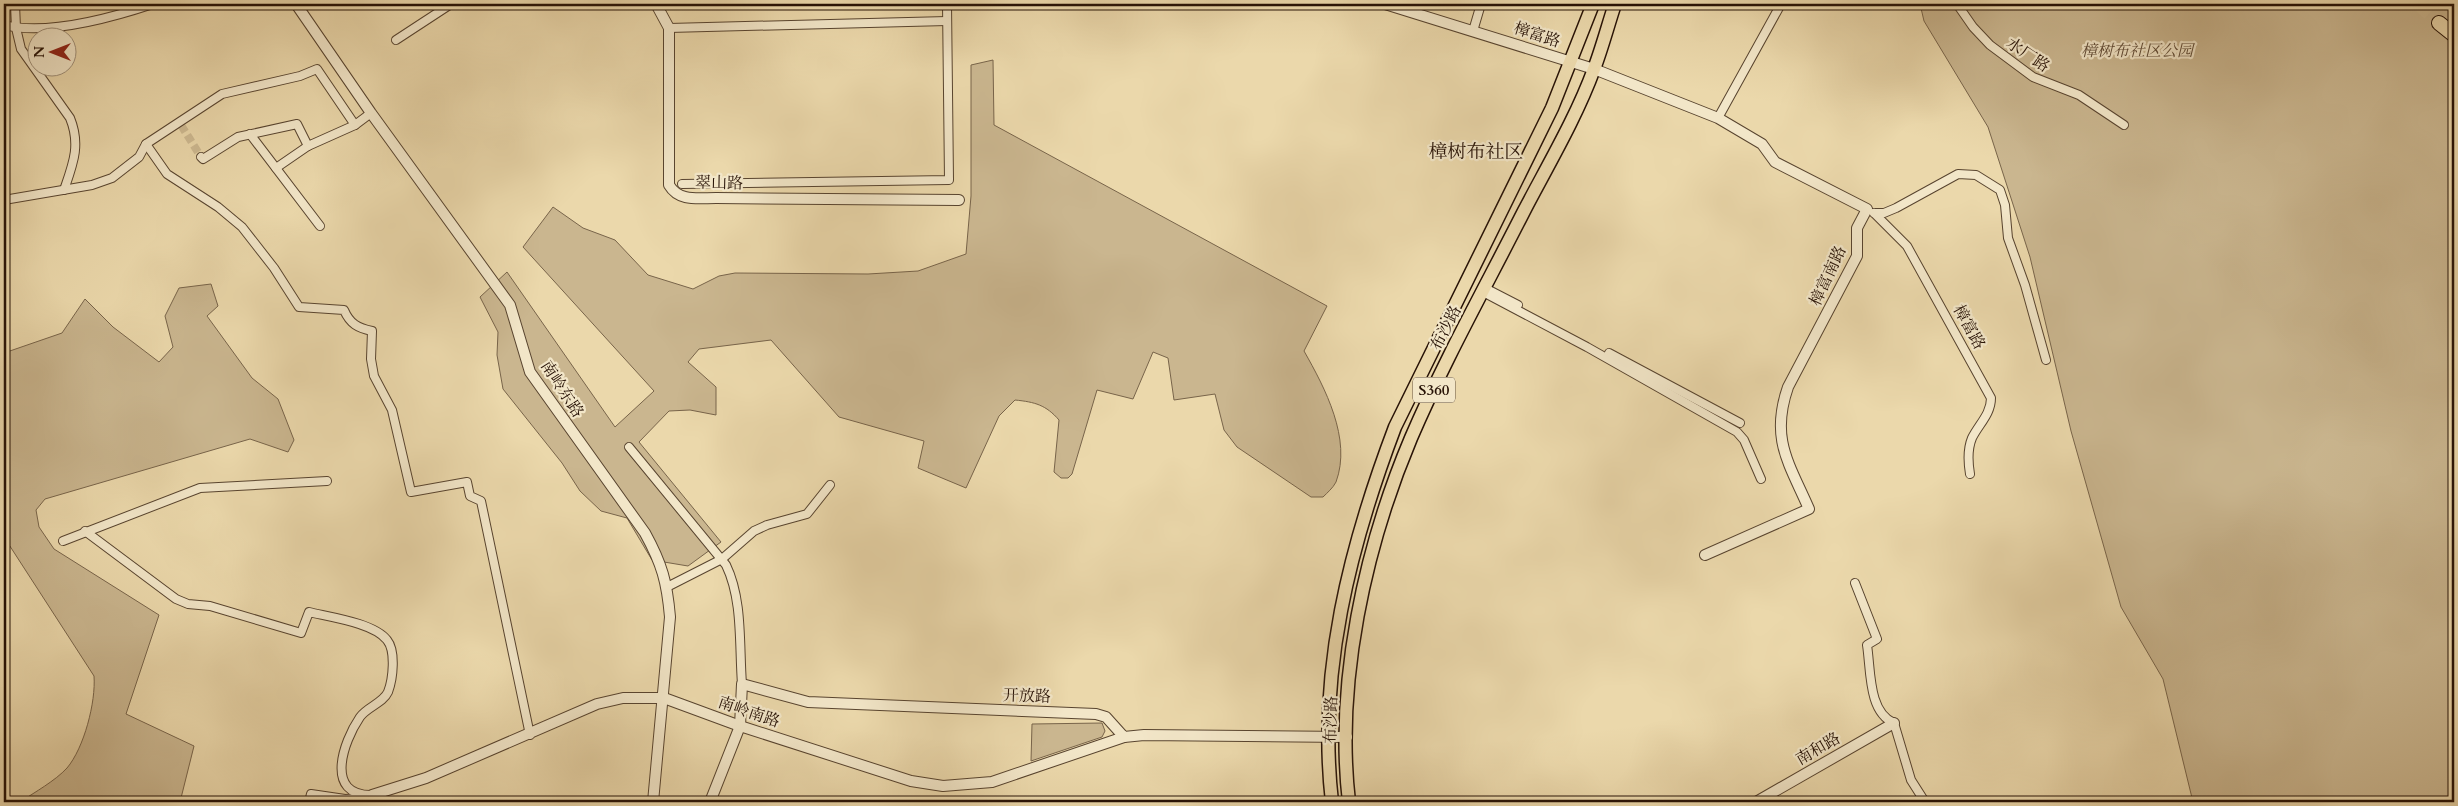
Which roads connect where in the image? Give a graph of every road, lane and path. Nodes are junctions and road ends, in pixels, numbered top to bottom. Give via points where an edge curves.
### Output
1 (15, 4) edge
2 (153, 4) edge
3 (296, 4) edge
4 (451, 4) edge
5 (656, 4) edge
6 (947, 4) edge
7 (1385, 4) edge
8 (1481, 4) edge
9 (1593, 4) edge
10 (1615, 4) edge
11 (1781, 4) edge
12 (1957, 4) edge
13 (947, 21) junction
14 (2439, 23) tunnel mouth
15 (4, 25) edge
16 (16, 25) junction
17 (669, 28) junction
18 (1474, 31) junction
19 (2454, 35) edge
20 (396, 40) dead end
21 (1572, 62) junction
22 (1594, 70) junction
23 (371, 114) junction
24 (1718, 118) junction
25 (355, 126) junction
26 (2124, 126) dead end
27 (250, 134) junction
28 (146, 144) junction
29 (308, 146) junction
30 (202, 157) dead end
31 (276, 168) junction
32 (682, 184) dead end
33 (64, 190) junction
34 (4, 200) edge
35 (959, 200) dead end
36 (1871, 211) junction
37 (320, 226) dead end
38 (1484, 290) junction
39 (2046, 360) dead end
40 (1740, 423) dead end
41 (629, 448) dead end
42 (1970, 474) dead end
43 (1761, 479) dead end
44 (327, 481) dead end
45 (830, 485) dead end
46 (85, 531) junction
47 (63, 541) dead end
48 (1705, 555) dead end
49 (722, 560) junction
50 (1855, 583) dead end
51 (667, 587) junction
52 (742, 684) junction
53 (664, 698) junction
54 (1894, 723) junction
55 (740, 726) junction
56 (530, 735) junction
57 (1328, 736) junction
58 (1124, 737) junction
59 (1347, 737) junction
60 (372, 795) junction
61 (309, 802) edge
62 (653, 802) edge
63 (710, 802) edge
64 (1332, 802) edge
65 (1349, 802) edge
66 (1756, 802) edge
67 (1926, 802) edge

1 - 16 street
2 - 16 street via 122,14 55,27
3 - 23 street, 南岭东路
4 - 20 street
5 - 17 street, 翠山路
6 - 13 street
7 - 18 street, 樟富路
8 - 18 street
9 - 21 main road, 布沙路 / S360
10 - 22 main road, 布沙路 / S360
11 - 24 street
12 - 26 street, 水厂路 via 1990,45 2032,78 2080,95
13 - 17 street
13 - 32 street via 949,180
14 - 19 highway
15 - 16 street
16 - 33 street via 21,49 75,130 76,153
17 - 35 street, 翠山路 via 669,185 674,193 686,198
18 - 21 street, 樟富路
21 - 22 street, 樟富路
21 - 57 main road, 布沙路 / S360 via 1395,426 1345,585 1334,656
22 - 24 street
22 - 38 main road, 布沙路 / S360
23 - 25 street
23 - 51 street, 南岭东路 via 510,305 530,372 645,533 660,562
24 - 36 street via 1762,144 1775,162
25 - 28 street via 317,69 222,94
25 - 29 street
27 - 29 street via 297,124
27 - 30 street
27 - 31 street
28 - 33 street via 139,157 112,178
28 - 56 street via 167,174 242,227 299,307 344,310 354,325 372,331 374,376 392,410 411,492 468,482 470,496 481,501
29 - 31 street
31 - 37 street
33 - 34 street
36 - 39 street via 1884,213 1896,208 1958,174 1976,174 2000,190 2008,238
36 - 42 street, 樟富路 via 1907,246 1991,398 1991,408 1972,440 1968,457
36 - 48 street, 樟富南路 via 1857,228 1857,256 1780,408 1783,445 1809,509
38 - 40 street
38 - 43 street via 1737,432 1744,440
38 - 59 main road, 布沙路 / S360 via 1412,437 1376,534 1353,644
41 - 49 street
44 - 46 street via 200,488
45 - 49 street via 807,514 754,532
46 - 47 street
46 - 60 street via 176,599 188,604 210,606 301,634 309,612 377,630 388,641 392,656 391,681 387,694 368,708 351,732 341,773 343,783 351,792 360,796
49 - 51 street
49 - 52 street via 734,580
50 - 54 street via 1877,639 1868,645 1876,706 1881,715
51 - 53 street, 南岭东路 via 670,617
52 - 55 street
52 - 58 street, 开放路 via 808,702 1096,714 1106,717
53 - 55 street, 南岭南路
53 - 56 street, 南岭南路 via 623,698 596,704
53 - 62 street, 南岭东路
54 - 66 street, 南和路
54 - 67 street via 1911,780
55 - 58 street, 南岭南路 via 911,780 943,786 992,782
55 - 63 street
56 - 60 street, 南岭南路 via 426,778
57 - 58 street via 1144,734
57 - 59 street
57 - 64 main road, 布沙路 / S360
59 - 65 main road, 布沙路 / S360
60 - 61 street via 353,800 311,794

